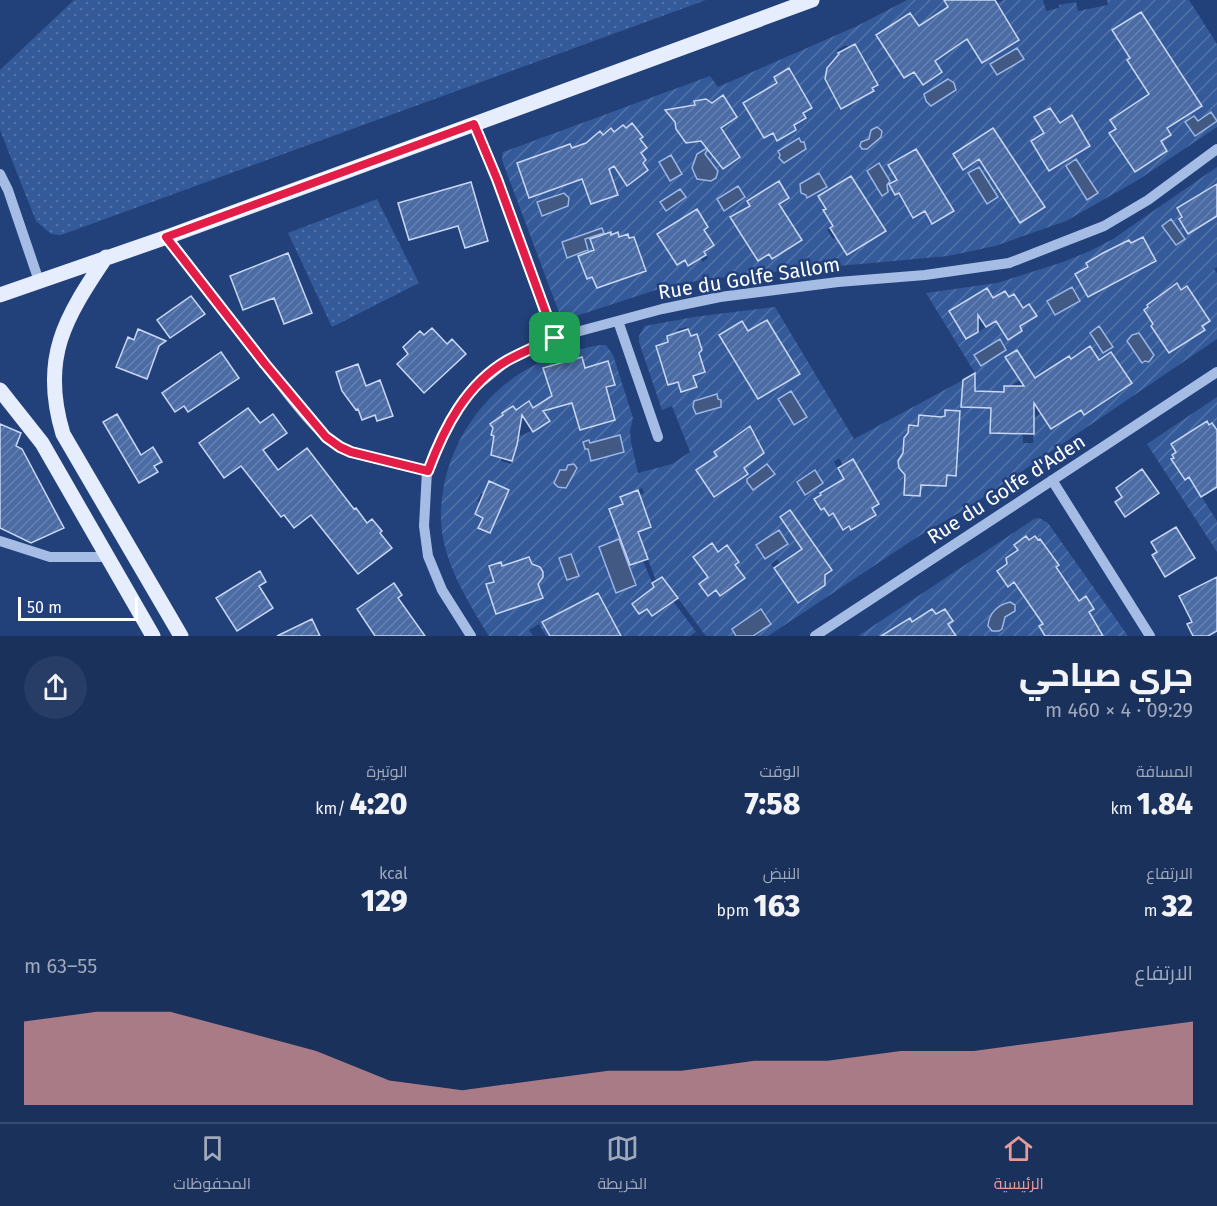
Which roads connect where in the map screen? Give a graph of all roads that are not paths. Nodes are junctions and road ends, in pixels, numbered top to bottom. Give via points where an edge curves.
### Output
1 (812, 0) edge
2 (474, 124) junction
3 (1217, 149) edge
4 (0, 174) edge
5 (166, 237) junction
6 (106, 257) junction
7 (39, 281) junction
8 (0, 295) edge
9 (618, 321) junction
10 (555, 338) junction
11 (1217, 372) edge
12 (0, 390) edge
13 (658, 437) dead end
14 (428, 471) junction
15 (1052, 480) junction
16 (0, 541) edge
17 (107, 557) junction
18 (153, 636) edge
19 (181, 636) edge
20 (471, 636) edge
21 (815, 636) edge
22 (1150, 636) edge

1 - 2 main road
2 - 5 main road
2 - 10 street
3 - 9 street, Rue du Golfe Sallom via 1148,200 1104,226 1009,263 720,297
4 - 7 street
5 - 6 main road
5 - 14 street via 326,437 351,452
6 - 7 main road
6 - 19 main road via 64,327 55,365 56,409 71,450
7 - 8 main road
9 - 10 street, Rue du Golfe Sallom
9 - 13 street
10 - 14 street, Rue du Golfe Sallom via 507,361 475,387 448,424
11 - 15 street, Rue du Golfe d'Aden
12 - 17 main road via 42,443
14 - 20 street, Rue du Golfe Sallom via 424,526 428,556 442,590
15 - 21 street, Rue du Golfe d'Aden
15 - 22 street
16 - 17 street via 50,557
17 - 18 main road

